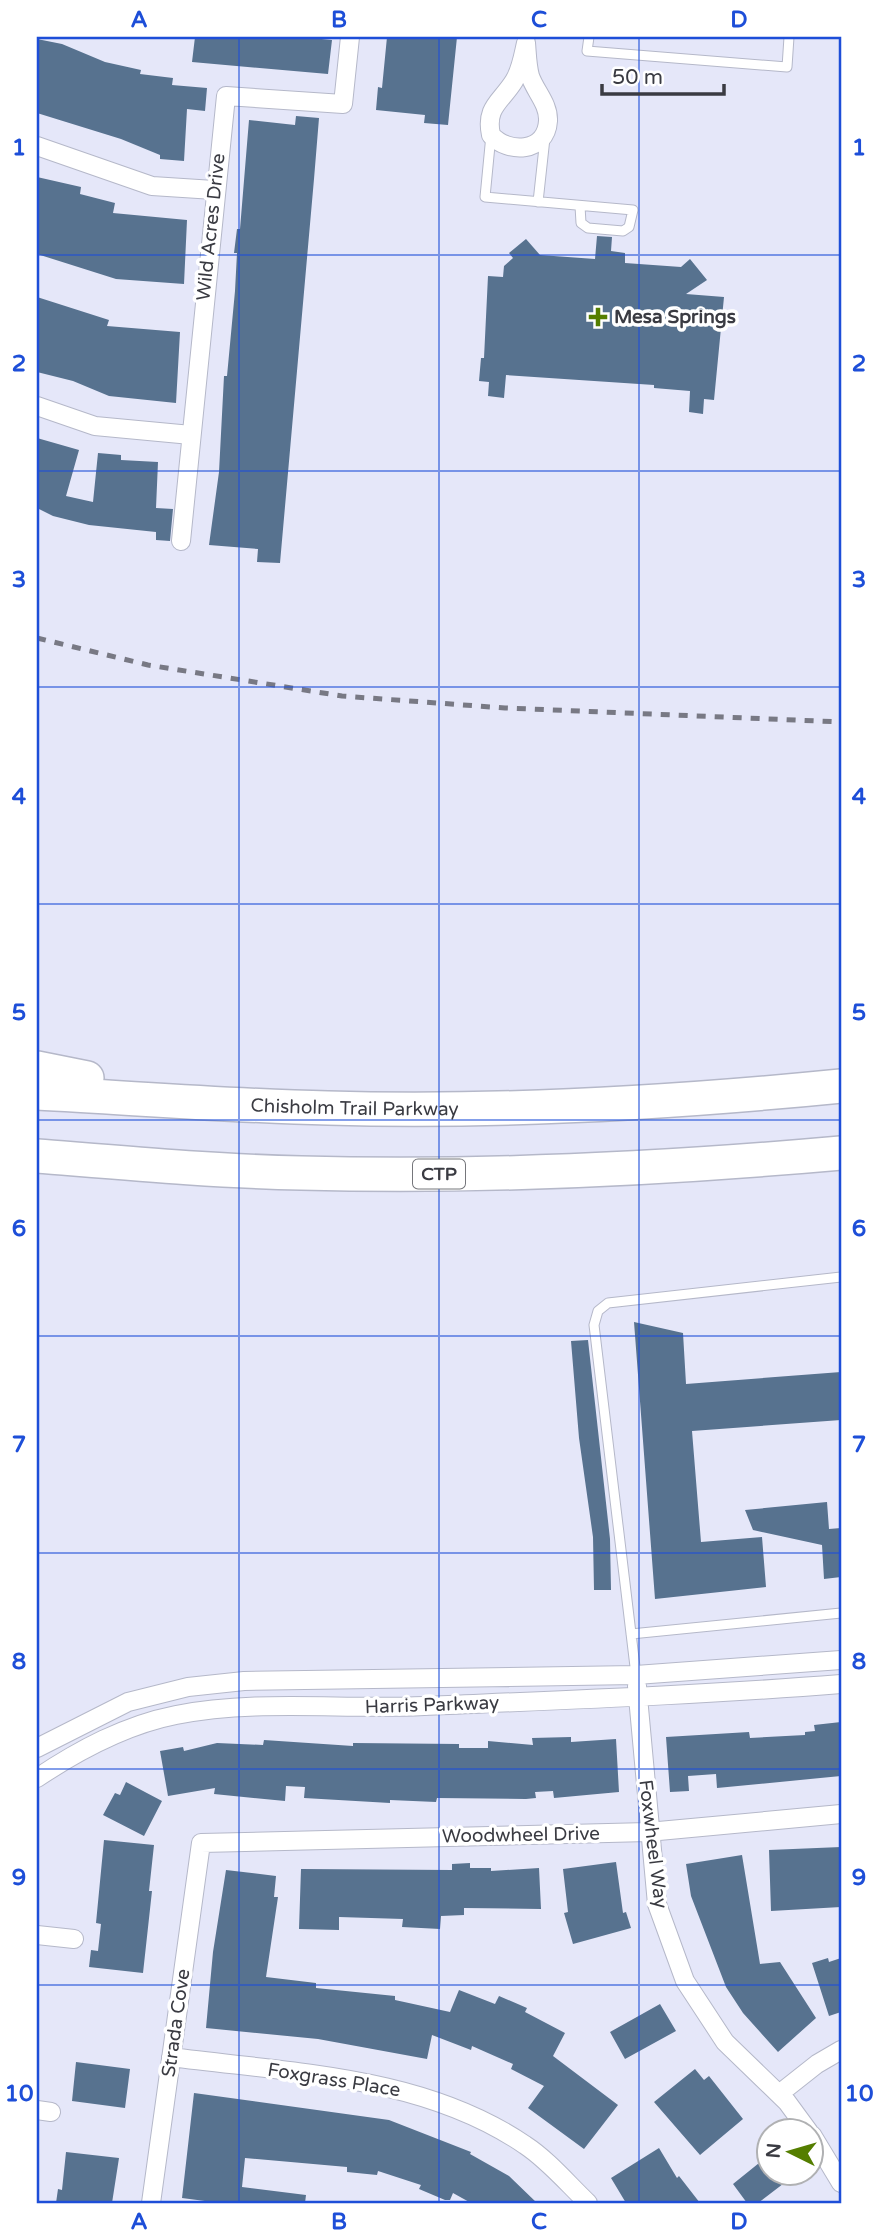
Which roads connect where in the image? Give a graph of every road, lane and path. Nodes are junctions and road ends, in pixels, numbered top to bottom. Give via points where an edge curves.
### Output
1 (351, 37) edge
2 (589, 37) edge
3 (789, 37) edge
4 (527, 40) edge
5 (545, 133) junction
6 (491, 135) junction
7 (37, 146) edge
8 (214, 190) junction
9 (538, 202) junction
10 (580, 206) junction
11 (37, 405) edge
12 (191, 435) junction
13 (181, 541) dead end
14 (37, 1069) edge
15 (841, 1086) edge
16 (37, 1093) edge
17 (227, 1105) junction
18 (841, 1153) edge
19 (37, 1156) edge
20 (217, 1170) junction
21 (37, 1174) edge
22 (841, 1277) edge
23 (841, 1613) edge
24 (631, 1634) junction
25 (841, 1660) edge
26 (636, 1675) junction
27 (841, 1684) edge
28 (638, 1696) junction
29 (37, 1748) edge
30 (37, 1778) edge
31 (841, 1814) edge
32 (648, 1832) junction
33 (201, 1843) joint
34 (37, 1935) edge
35 (74, 1939) dead end
36 (841, 2050) edge
37 (171, 2057) junction
38 (779, 2094) junction
39 (798, 2118) edge
40 (826, 2159) edge
41 (841, 2183) edge
42 (151, 2203) edge
43 (588, 2203) edge

1 - 8 street, Wild Acres Drive via 343,104 226,96
2 - 3 lane via 587,51 786,67
4 - 5 street via 530,77 547,111
4 - 6 street via 515,80 489,115
5 - 6 street via 532,145 519,148 503,145
5 - 9 lane
6 - 9 lane via 485,197
7 - 8 street via 152,186
8 - 12 street, Wild Acres Drive
9 - 10 lane
10 - 10 lane via 580,222 588,228 623,231 631,224 633,210
11 - 12 street via 95,426
12 - 13 street, Wild Acres Drive
14 - 17 highway
15 - 17 highway, Chisholm Trail Parkway via 623,1105 406,1110
16 - 17 highway, Chisholm Trail Parkway
18 - 20 highway, CTP via 513,1173
19 - 20 highway, CTP
20 - 21 highway
22 - 24 lane via 608,1303 598,1311 594,1325
23 - 24 lane
24 - 26 lane
25 - 26 street, Harris Parkway
26 - 28 street, Foxwheel Way
26 - 29 street, Harris Parkway via 244,1681 188,1687 128,1702
27 - 28 street, Harris Parkway
28 - 30 street, Harris Parkway via 419,1707 242,1707 174,1715 125,1730
28 - 32 street, Foxwheel Way
31 - 32 street, Woodwheel Drive
32 - 33 street, Woodwheel Drive
32 - 38 street, Foxwheel Way via 657,1904 685,1981 725,2042
33 - 37 street, Strada Cove
34 - 35 street
36 - 38 street
37 - 42 street, Strada Cove
37 - 43 street, Foxgrass Place via 396,2088 463,2109 527,2145
38 - 39 street, Foxwheel Way
40 - 41 street, Foxwheel Way

